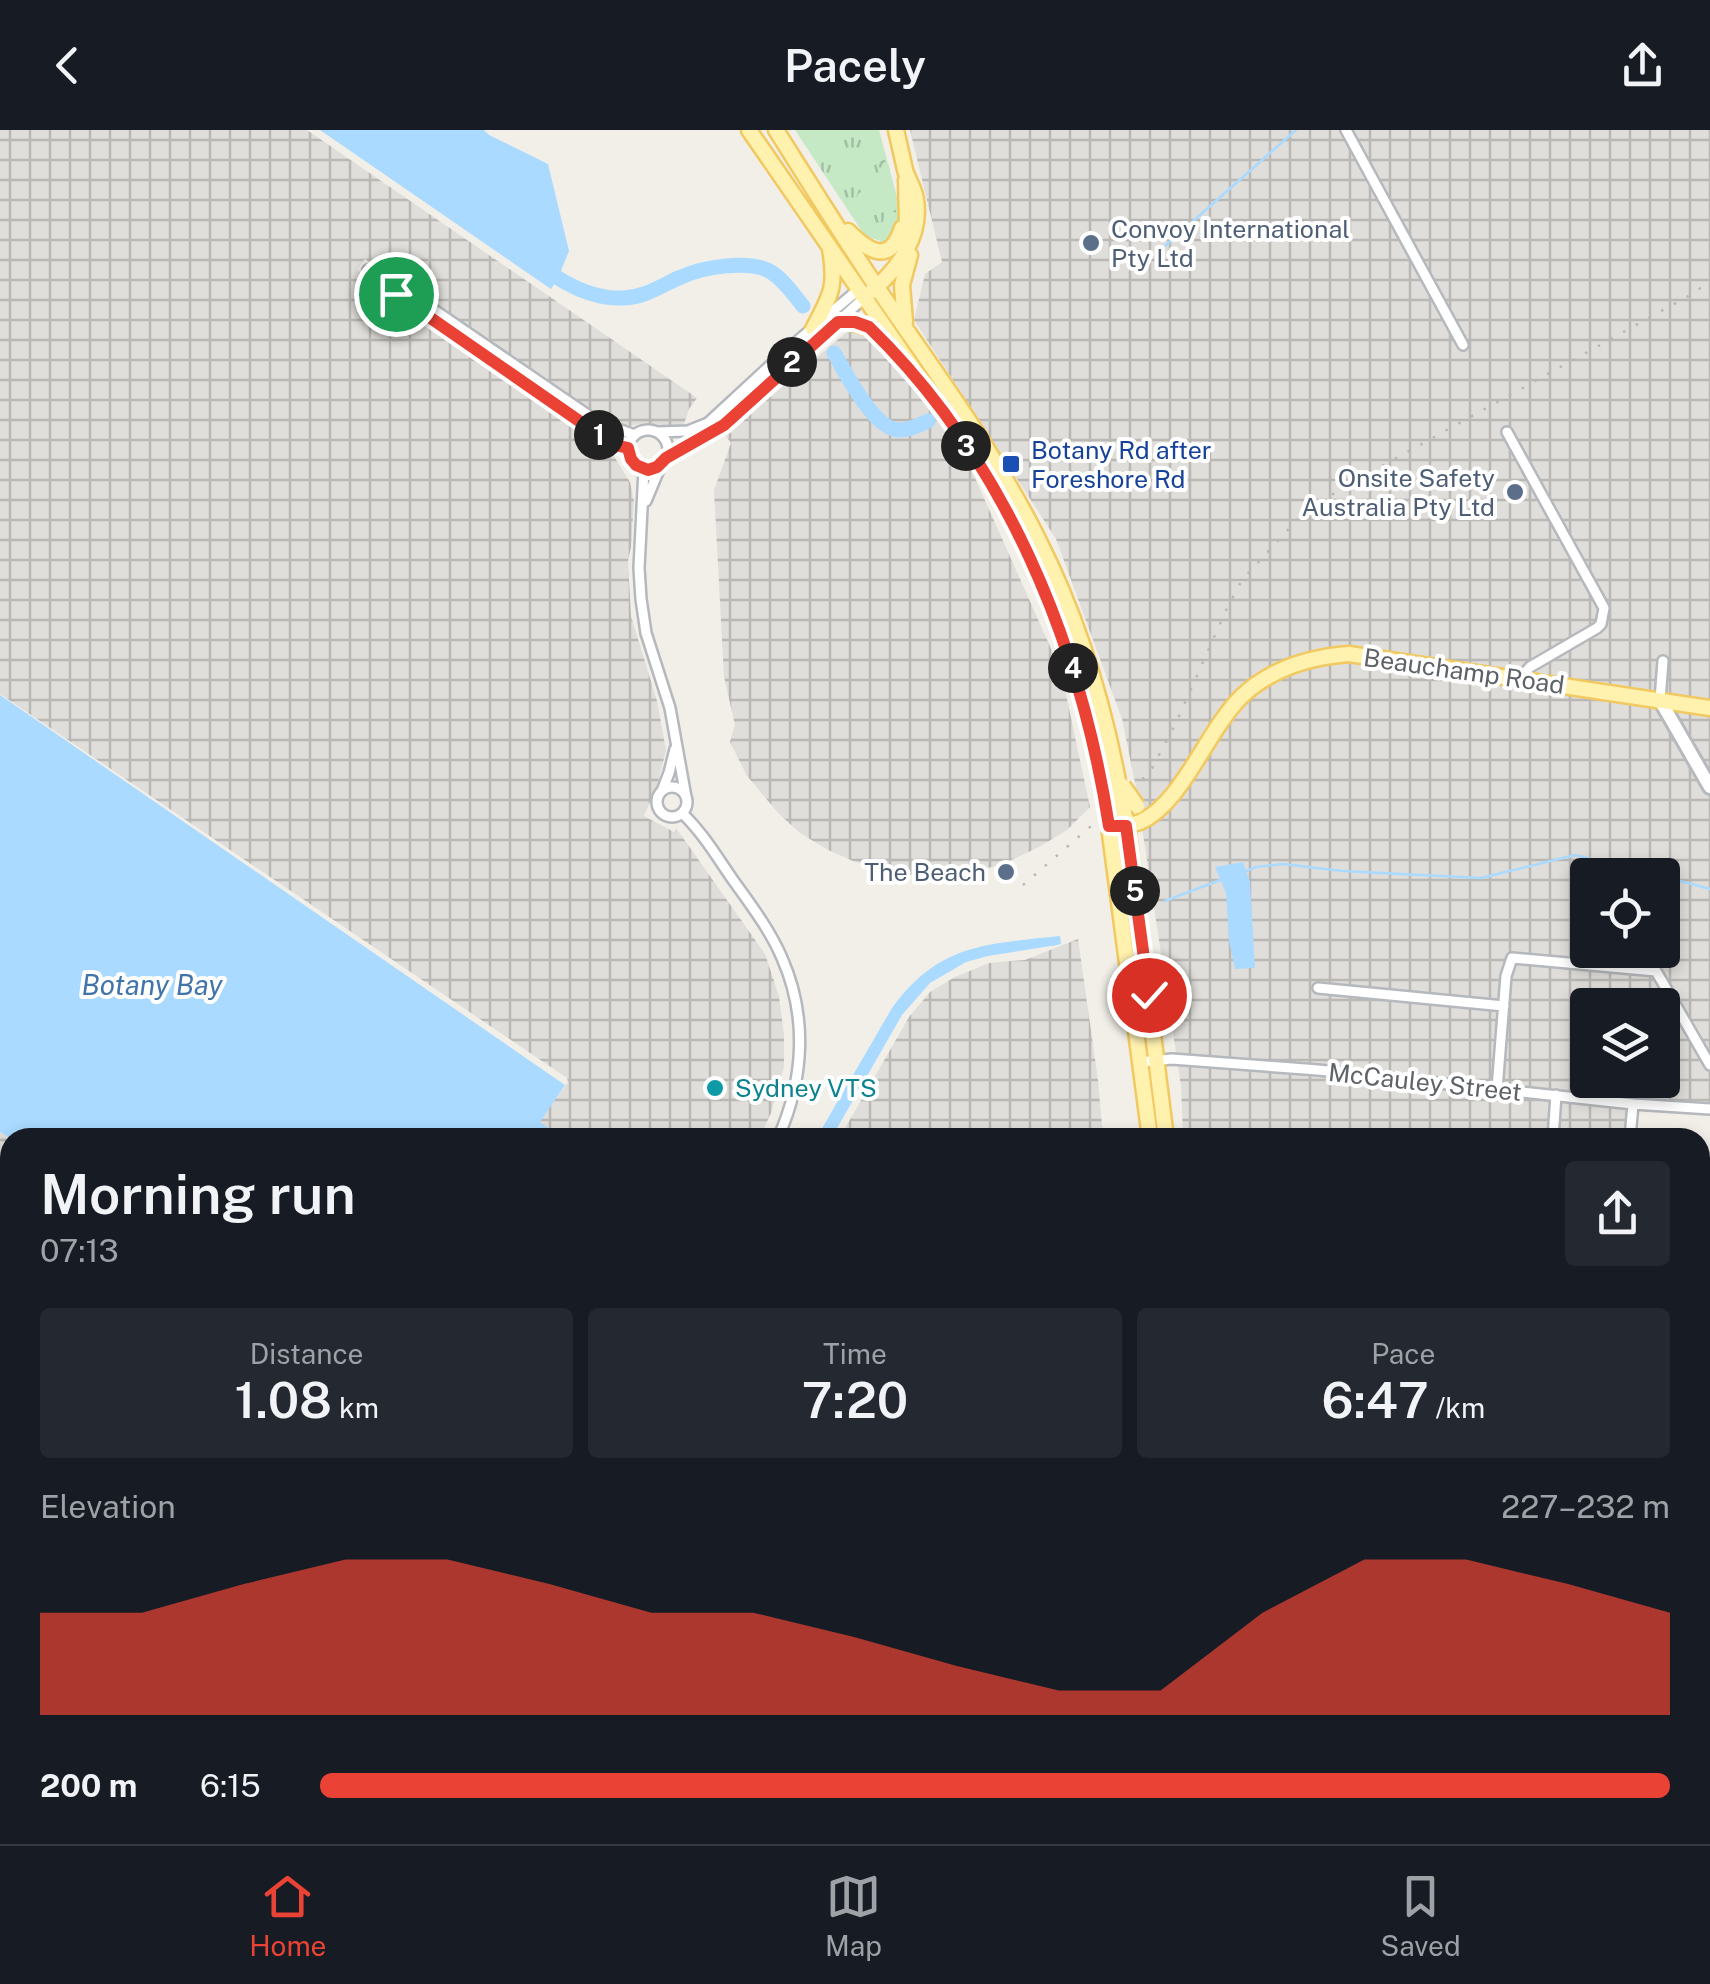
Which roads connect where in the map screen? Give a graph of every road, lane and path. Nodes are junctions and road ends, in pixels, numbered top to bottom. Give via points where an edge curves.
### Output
1 (749, 130) edge
2 (776, 130) edge
3 (896, 130) edge
4 (1346, 130) edge
5 (906, 174) junction
6 (826, 208) junction
7 (906, 208) junction
8 (914, 234) junction
9 (829, 246) junction
10 (868, 288) junction
11 (838, 322) junction
12 (906, 328) junction
13 (813, 329) junction
14 (1463, 345) dead end
15 (934, 398) junction
16 (596, 427) junction
17 (710, 428) junction
18 (657, 432) junction
19 (1508, 432) dead end
20 (635, 434) junction
21 (628, 448) junction
22 (663, 462) junction
23 (644, 469) junction
24 (643, 509) junction
25 (1663, 661) dead end
26 (1520, 678) junction
27 (1660, 700) junction
28 (1710, 708) edge
29 (676, 747) junction
30 (1118, 776) junction
31 (1183, 778) junction
32 (1710, 787) edge
33 (662, 791) junction
34 (686, 797) junction
35 (682, 813) junction
36 (1117, 826) junction
37 (1318, 988) dead end
38 (1504, 1006) junction
39 (1158, 1060) junction
40 (1140, 1062) junction
41 (1710, 1065) edge
42 (1497, 1089) junction
43 (1556, 1096) junction
44 (1634, 1104) junction
45 (1710, 1109) edge
46 (782, 1128) edge
47 (1149, 1128) edge
48 (1165, 1128) edge
49 (1554, 1128) edge
50 (1631, 1128) edge

1 - 9 main road
2 - 6 main road
3 - 5 main road
4 - 14 street
5 - 7 main road
5 - 8 main road via 916,199
6 - 7 main road via 866,249 879,251 896,241
6 - 10 main road
7 - 10 main road via 900,244
8 - 10 main road via 902,257
8 - 12 main road via 902,285
9 - 10 main road
9 - 13 main road via 834,282
10 - 11 street
10 - 12 main road
10 - 13 street
10 - 15 main road
11 - 15 main road via 869,327
11 - 17 street
12 - 30 main road via 996,464 1053,570 1088,660
13 - 17 street
15 - 36 main road, bridge via 1004,506 1048,599
16 - 16 street via 396,294 368,270 402,288
16 - 20 street
16 - 21 street
17 - 18 street
17 - 22 street
18 - 20 street
18 - 22 street via 667,443
19 - 26 street via 1604,608 1597,628
20 - 21 street
21 - 23 street
22 - 23 street
22 - 24 street
23 - 24 street
24 - 29 street via 640,599
25 - 27 street
26 - 27 main road, Beauchamp Road
26 - 31 main road, Beauchamp Road via 1350,654 1296,664 1242,696
27 - 28 main road, Beauchamp Road
27 - 32 street
29 - 33 street
29 - 34 street
30 - 31 main road, bridge via 1129,797 1146,808
30 - 36 main road, bridge
31 - 36 main road, Beauchamp Road via 1159,810
33 - 34 street via 675,788
33 - 35 street via 661,812
34 - 35 street
35 - 46 street via 760,920 796,998 798,1069
36 - 39 main road
36 - 40 main road
37 - 38 street
38 - 41 street via 1512,958 1656,971
38 - 42 street
39 - 40 street, McCauley Street
39 - 42 street, McCauley Street
39 - 48 main road
40 - 47 main road
42 - 43 street, McCauley Street
43 - 44 street, McCauley Street
43 - 49 street
44 - 45 street, McCauley Street
44 - 50 street

